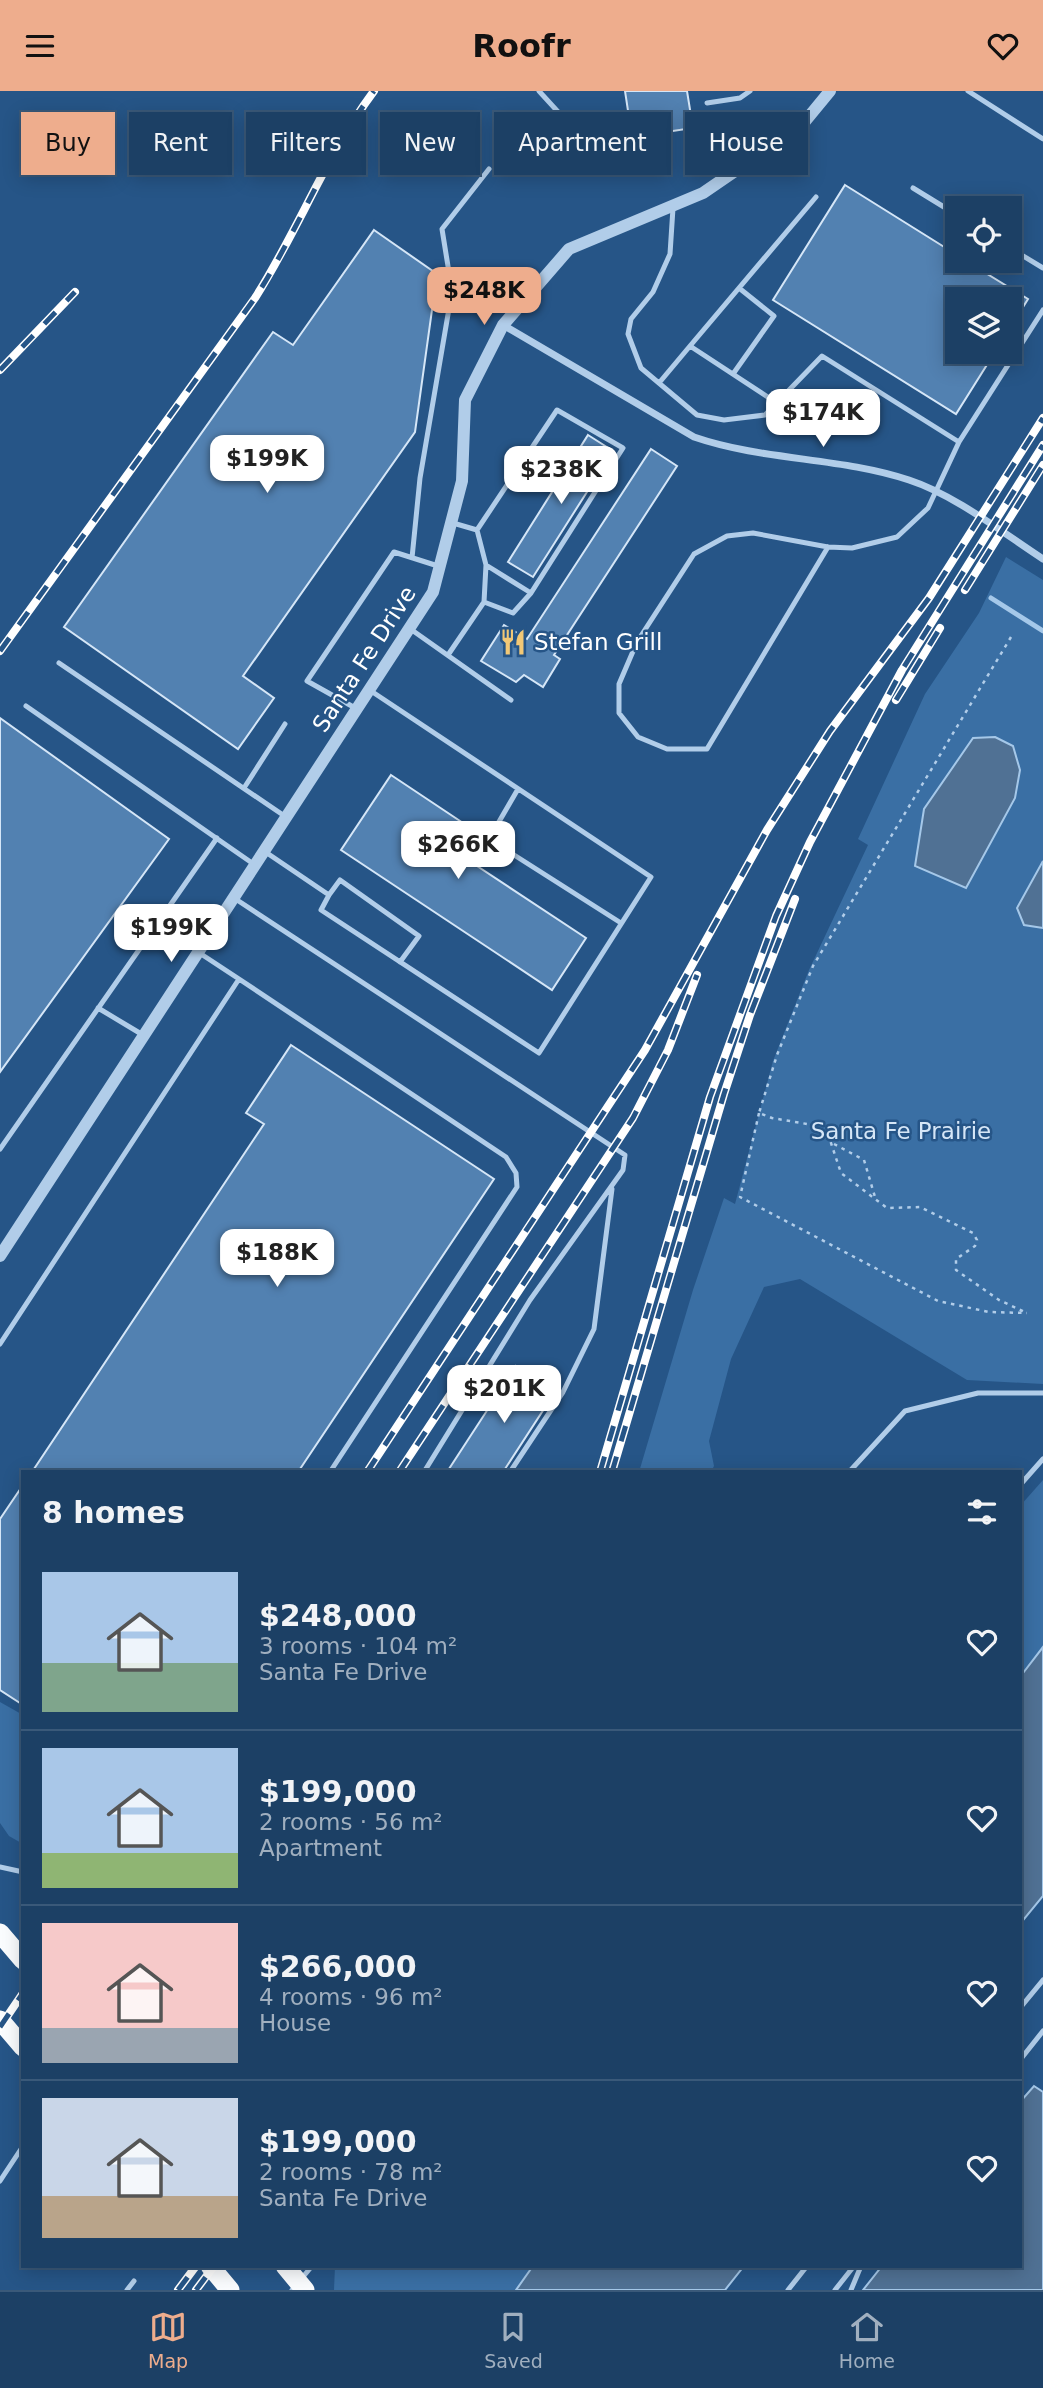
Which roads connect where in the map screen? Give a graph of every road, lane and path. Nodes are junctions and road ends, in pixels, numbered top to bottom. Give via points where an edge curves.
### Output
1 (539, 91) edge
2 (750, 91) edge
3 (830, 91) edge
4 (968, 91) edge
5 (708, 103) dead end
6 (558, 112) edge
7 (1043, 139) edge
8 (489, 169) dead end
9 (913, 188) dead end
10 (816, 197) dead end
11 (673, 205) junction
12 (945, 208) edge
13 (1022, 255) edge
14 (1043, 268) edge
15 (739, 288) junction
16 (1043, 310) edge
17 (503, 325) junction
18 (690, 346) junction
19 (733, 374) junction
20 (659, 383) junction
21 (777, 403) junction
22 (959, 442) junction
23 (451, 523) junction
24 (477, 530) junction
25 (828, 547) junction
26 (412, 558) junction
27 (1043, 559) edge
28 (486, 565) junction
29 (440, 567) junction
30 (531, 593) junction
31 (484, 602) junction
32 (410, 628) junction
33 (1011, 638) dead end
34 (448, 655) junction
35 (59, 663) dead end
36 (369, 689) junction
37 (511, 699) dead end
38 (26, 706) dead end
39 (357, 709) junction
40 (285, 724) dead end
41 (244, 788) junction
42 (519, 789) junction
43 (286, 817) junction
44 (216, 838) junction
45 (264, 851) junction
46 (255, 865) junction
47 (329, 895) junction
48 (234, 898) junction
49 (621, 923) junction
50 (198, 952) junction
51 (400, 962) junction
52 (239, 979) junction
53 (98, 1008) junction
54 (144, 1036) junction
55 (759, 1113) junction
56 (834, 1144) junction
57 (0, 1149) edge
58 (612, 1186) junction
59 (875, 1196) junction
60 (0, 1257) edge
61 (0, 1344) edge
62 (1043, 1393) edge
63 (1043, 1459) edge
64 (331, 1470) edge
65 (425, 1470) edge
66 (511, 1470) edge
67 (851, 1470) edge
68 (1022, 1483) edge
69 (0, 1867) edge
70 (21, 1872) edge
71 (0, 1933) edge
72 (21, 1958) edge
73 (1043, 1980) edge
74 (1022, 2006) edge
75 (0, 2020) edge
76 (1043, 2031) edge
77 (21, 2045) edge
78 (1022, 2057) edge
79 (21, 2149) edge
80 (0, 2181) edge
81 (212, 2268) edge
82 (287, 2268) edge
83 (310, 2268) edge
84 (805, 2268) edge
85 (852, 2268) edge
86 (860, 2268) edge
87 (134, 2281) dead end
88 (127, 2290) edge
89 (230, 2290) edge
90 (292, 2290) edge
91 (305, 2290) edge
92 (788, 2290) edge
93 (835, 2290) edge
94 (851, 2290) edge

1 - 6 lane
2 - 5 lane
3 - 11 street, Santa Fe Drive via 802,125 703,193
4 - 7 lane
8 - 26 lane via 442,229 452,291 420,478
9 - 12 lane
10 - 15 lane
11 - 17 street, Santa Fe Drive via 569,249
11 - 20 lane via 670,254 653,292 631,319 628,334 641,368
13 - 14 lane
15 - 18 lane
15 - 19 lane via 774,316
16 - 22 lane
17 - 23 street, Santa Fe Drive via 465,400 463,481
17 - 27 street via 586,370 668,423 725,448 911,480
18 - 19 lane
18 - 20 lane
19 - 21 lane
20 - 21 lane via 697,415 724,420 765,415
21 - 22 lane via 822,356
22 - 25 lane via 928,507 897,537 852,548
23 - 24 lane
23 - 29 street, Santa Fe Drive
24 - 28 lane
24 - 30 lane via 557,410 623,449
25 - 25 lane via 753,533 727,536 694,554 637,642 619,684 620,713 638,737 667,749 707,749
26 - 29 lane
26 - 39 lane via 394,552 307,681
28 - 30 lane
28 - 31 lane
29 - 32 street, Santa Fe Drive via 433,592
30 - 31 lane via 513,613
31 - 34 lane
32 - 34 lane
32 - 36 street, Santa Fe Drive
33 - 55 path via 813,966
34 - 37 lane
35 - 41 lane
36 - 39 street, Santa Fe Drive
36 - 42 lane
38 - 44 lane
39 - 43 street, Santa Fe Drive
40 - 41 lane
41 - 43 lane
42 - 49 lane via 651,877
42 - 49 lane via 489,839
43 - 45 street, Santa Fe Drive
44 - 46 lane
44 - 53 lane
45 - 46 street, Santa Fe Drive
45 - 47 lane
46 - 48 street, Santa Fe Drive
47 - 51 lane via 321,910
47 - 51 lane via 340,880 418,936
48 - 50 street, Santa Fe Drive
48 - 58 lane via 614,1146 625,1155 623,1170
49 - 51 lane via 539,1053
50 - 52 lane
50 - 54 street, Santa Fe Drive
52 - 61 lane
52 - 64 lane via 506,1157 516,1173 517,1187
53 - 54 lane
53 - 57 lane
54 - 60 street, Santa Fe Drive
55 - 56 path via 807,1124
55 - 59 path via 740,1197 938,1301 989,1312 1027,1313 956,1270 956,1259 975,1247 973,1233 920,1207 891,1210
56 - 59 path via 841,1173
56 - 59 path via 864,1160
58 - 65 lane via 530,1300
58 - 66 lane via 594,1329 563,1392
62 - 67 lane via 978,1393 905,1411
63 - 68 lane
69 - 70 lane
71 - 72 highway
73 - 74 lane
75 - 77 highway
76 - 78 lane
79 - 80 lane
81 - 89 highway
82 - 91 highway
83 - 90 lane
84 - 92 lane
85 - 93 lane
86 - 94 lane
87 - 88 lane

